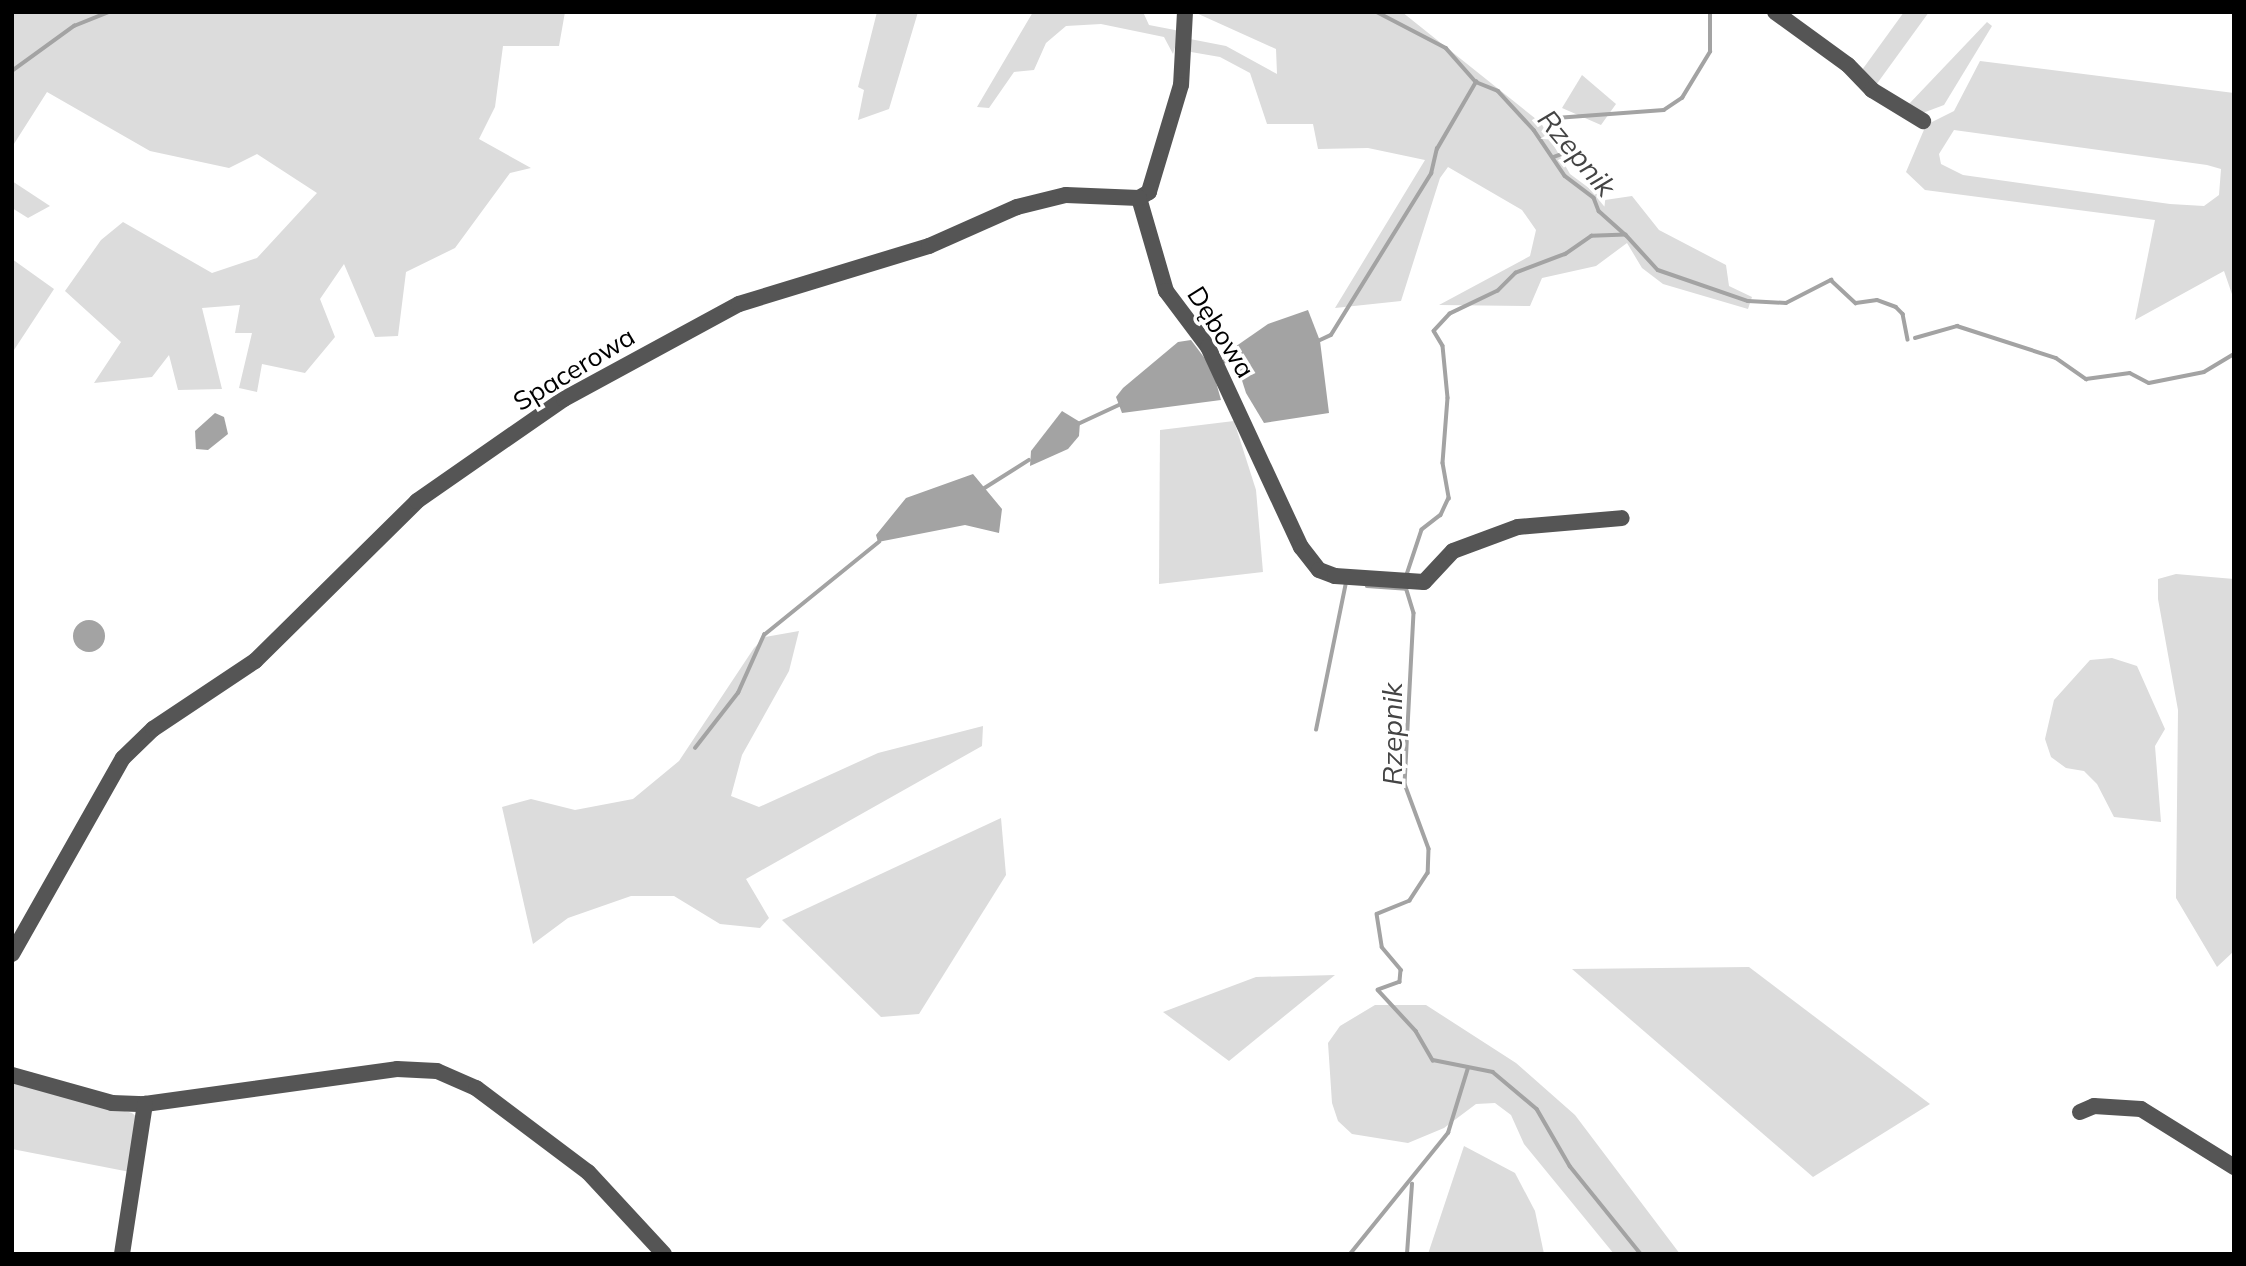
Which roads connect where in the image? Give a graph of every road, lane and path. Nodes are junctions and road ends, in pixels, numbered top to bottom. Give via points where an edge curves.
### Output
1 (1185, 12) edge
2 (1775, 12) edge
3 (1923, 121) dead end
4 (1139, 198) junction
5 (1622, 518) dead end
6 (12, 954) edge
7 (12, 1075) edge
8 (145, 1104) junction
9 (2080, 1112) dead end
10 (2234, 1167) edge
11 (122, 1254) edge
12 (664, 1254) edge

1 - 4 street via 1181,85 1149,192
2 - 3 street via 1848,65 1872,90
4 - 5 street, Dębowa via 1166,291 1208,347 1301,547 1319,570 1335,576 1424,582 1453,551 1518,527 1602,524
4 - 6 street, Spacerowa via 1066,195 1017,207 929,246 739,304 564,399 417,501 255,661 153,729 123,758
7 - 8 street via 112,1103
8 - 11 street
8 - 12 street via 397,1069 437,1071 476,1088 573,1160 611,1193
9 - 10 street via 2094,1106 2141,1109

